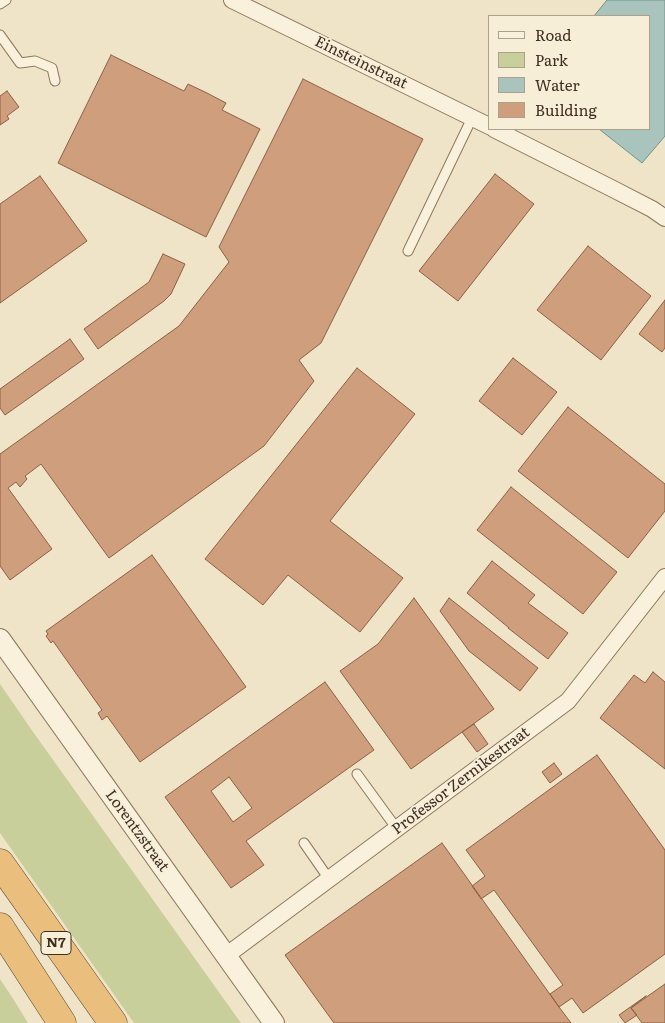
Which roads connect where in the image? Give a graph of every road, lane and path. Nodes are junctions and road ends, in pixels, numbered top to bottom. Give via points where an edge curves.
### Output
1 (6, 0) edge
2 (232, 0) edge
3 (0, 4) edge
4 (0, 35) edge
5 (55, 81) dead end
6 (472, 118) junction
7 (488, 126) edge
8 (496, 130) edge
9 (665, 218) edge
10 (408, 250) dead end
11 (665, 577) edge
12 (0, 639) edge
13 (357, 774) dead end
14 (397, 829) junction
15 (304, 843) dead end
16 (0, 862) edge
17 (329, 879) junction
18 (0, 927) edge
19 (227, 955) junction
20 (62, 1023) edge
21 (113, 1023) edge
22 (274, 1023) edge

1 - 3 lane
2 - 6 street, Einsteinstraat
4 - 5 lane via 20,63 35,61 52,68
6 - 7 street, Einsteinstraat
6 - 10 lane
8 - 9 street
11 - 14 street, Professor Zernikestraat via 568,702
12 - 19 street, Lorentzstraat
13 - 14 lane
14 - 17 street, Professor Zernikestraat
15 - 17 lane
16 - 21 highway, N7
17 - 19 street, Professor Zernikestraat
18 - 20 highway, N7
19 - 22 street, Lorentzstraat

